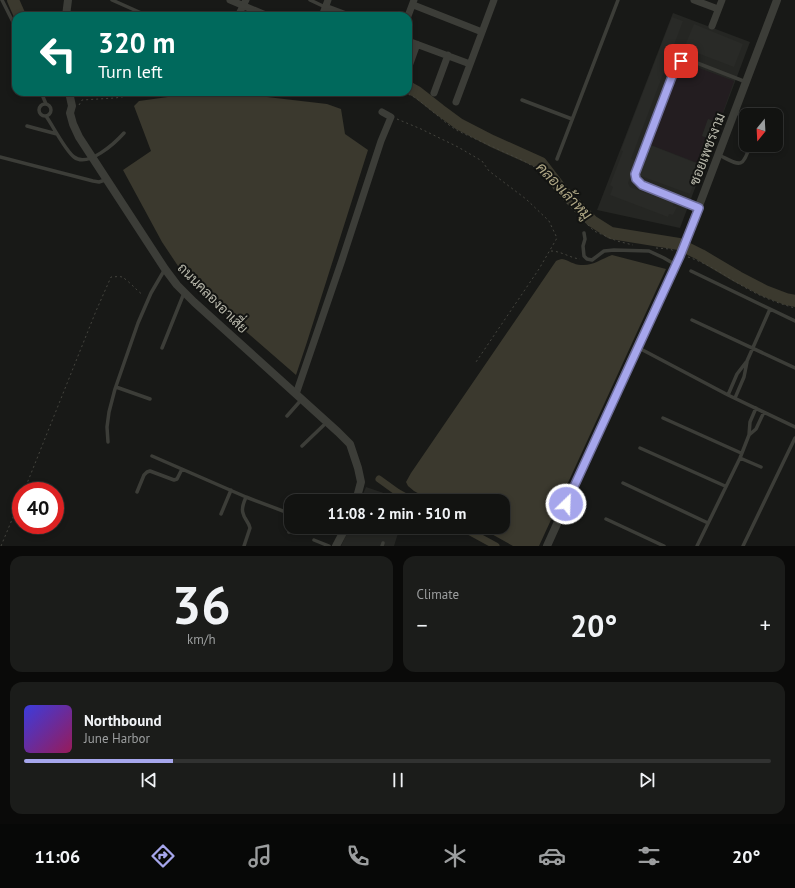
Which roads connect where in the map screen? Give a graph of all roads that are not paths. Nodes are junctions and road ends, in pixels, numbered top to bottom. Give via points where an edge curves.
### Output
1 (2, 0) edge
2 (68, 0) edge
3 (112, 0) edge
4 (230, 0) edge
5 (310, 0) edge
6 (618, 0) edge
7 (694, 0) edge
8 (722, 0) edge
9 (776, 0) edge
10 (492, 1) edge
11 (245, 3) edge
12 (327, 3) edge
13 (415, 3) edge
14 (718, 9) junction
15 (66, 12) edge
16 (139, 12) edge
17 (240, 12) edge
18 (261, 12) edge
19 (342, 12) edge
20 (410, 12) edge
21 (12, 20) edge
22 (712, 26) dead end
23 (482, 32) junction
24 (412, 42) edge
25 (417, 44) junction
26 (448, 55) junction
27 (412, 58) edge
28 (470, 64) junction
29 (746, 82) junction
30 (434, 93) dead end
31 (43, 96) edge
32 (70, 96) edge
33 (522, 100) dead end
34 (456, 102) dead end
35 (46, 104) junction
36 (735, 111) junction
37 (382, 112) dead end
38 (739, 114) edge
39 (46, 116) junction
40 (572, 119) junction
41 (27, 126) dead end
42 (124, 133) dead end
43 (57, 134) junction
44 (748, 152) edge
45 (718, 155) junction
46 (0, 157) edge
47 (93, 158) junction
48 (557, 159) dead end
49 (106, 179) junction
50 (699, 208) junction
51 (584, 233) dead end
52 (676, 265) junction
53 (165, 269) junction
54 (691, 271) dead end
55 (184, 292) junction
56 (770, 308) junction
57 (692, 320) dead end
58 (795, 320) edge
59 (637, 347) junction
60 (162, 348) dead end
61 (752, 348) junction
62 (747, 360) junction
63 (795, 368) edge
64 (116, 387) junction
65 (728, 394) junction
66 (299, 397) junction
67 (735, 398) junction
68 (150, 399) dead end
69 (756, 408) junction
70 (764, 412) junction
71 (287, 416) dead end
72 (663, 418) dead end
73 (327, 422) junction
74 (795, 427) edge
75 (749, 435) junction
76 (795, 438) edge
77 (108, 442) dead end
78 (302, 446) dead end
79 (640, 448) dead end
80 (741, 453) junction
81 (152, 456) dead end
82 (740, 458) junction
83 (761, 467) dead end
84 (182, 469) junction
85 (623, 483) dead end
86 (725, 486) junction
87 (231, 490) junction
88 (137, 492) dead end
89 (357, 494) edge
90 (246, 497) junction
91 (284, 511) edge
92 (221, 514) dead end
93 (606, 518) dead end
94 (708, 523) junction
95 (342, 534) edge
96 (314, 540) dead end
97 (244, 546) edge
98 (329, 546) edge
99 (336, 546) edge
100 (548, 546) edge
101 (664, 546) edge
102 (697, 546) edge
103 (743, 546) edge

1 - 21 lane
2 - 15 street
3 - 16 lane
4 - 11 street
5 - 12 lane
6 - 40 lane
7 - 14 street
8 - 14 street
9 - 29 street, ซอยเพชรงาม
10 - 23 street
11 - 17 street
11 - 18 street
12 - 19 street
13 - 20 street
13 - 23 street
14 - 22 street
23 - 28 street
24 - 25 street
25 - 26 street
25 - 27 street
26 - 28 street
26 - 30 street
28 - 34 street
29 - 36 street, ซอยเพชรงาม
29 - 50 lane via 684,59 676,66 659,108 635,174 636,179 642,185
31 - 35 lane
32 - 47 street, ถนนคลองอาเสี่ย via 73,124
33 - 40 lane
35 - 39 lane via 51,108 51,112
35 - 39 lane via 40,105 38,111
36 - 38 lane
36 - 45 street, ซอยเพชรงาม
37 - 66 street via 391,117 381,141
39 - 43 lane
40 - 48 lane
41 - 43 lane
42 - 47 lane
43 - 47 lane via 74,157 82,160
44 - 45 lane via 743,162 739,163
45 - 50 street, ซอยเพชรงาม
46 - 49 lane via 93,181
47 - 49 street, ถนนคลองอาเสี่ย
49 - 53 street, ถนนคลองอาเสี่ย
50 - 52 street, ซอยเพชรงาม
51 - 52 lane via 584,256 587,259 592,260 604,251 649,251
52 - 59 street, ซอยเพชรงาม
53 - 55 street, ถนนคลองอาเสี่ย
53 - 64 lane via 138,323
54 - 56 lane
55 - 60 lane
55 - 66 street, ถนนคลองอาเสี่ย
56 - 58 lane
56 - 61 lane
57 - 61 lane
59 - 65 lane
59 - 100 street, ซอยเพชรงาม
61 - 62 lane
61 - 63 lane
62 - 65 lane
62 - 67 lane via 744,377
64 - 68 lane
64 - 77 lane via 109,412
65 - 67 lane
66 - 71 lane
66 - 73 street, ถนนคลองอาเสี่ย
67 - 69 lane
69 - 70 lane
69 - 75 lane via 750,422
70 - 74 lane
70 - 75 lane via 756,429
72 - 80 lane
73 - 78 lane
73 - 89 street, ถนนคลองอาเสี่ย via 350,444 354,453 360,482
75 - 80 lane
76 - 103 lane
79 - 86 lane
80 - 82 lane
81 - 84 lane
82 - 83 lane
82 - 86 lane
84 - 87 lane
84 - 88 lane via 174,480 147,472
85 - 94 lane
86 - 94 lane
87 - 90 lane
87 - 92 lane
90 - 91 lane
90 - 97 lane via 242,513 250,528
93 - 101 lane
94 - 102 lane
95 - 99 street
96 - 98 lane

